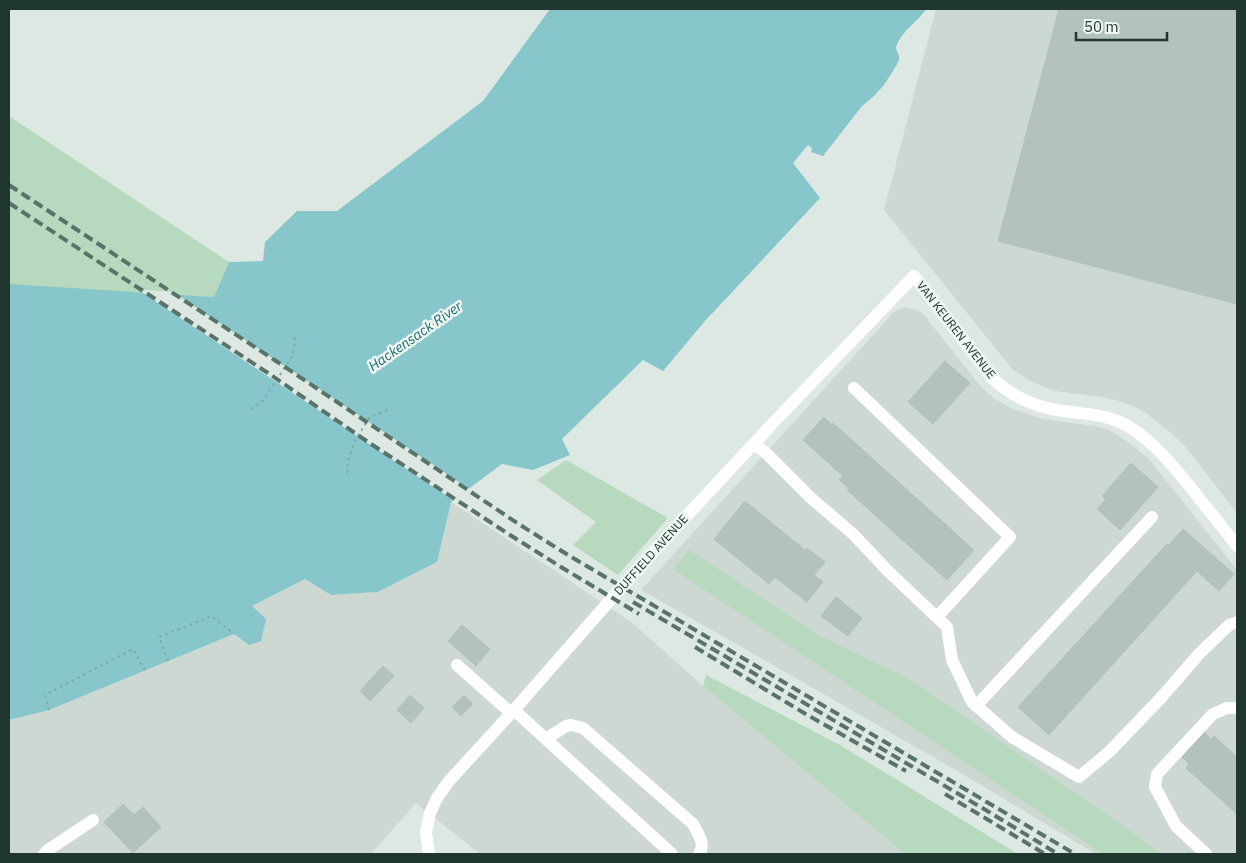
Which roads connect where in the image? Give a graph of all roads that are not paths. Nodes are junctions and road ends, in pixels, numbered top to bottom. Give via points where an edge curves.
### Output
1 (914, 276) joint
2 (854, 388) dead end
3 (754, 444) junction
4 (1152, 517) dead end
5 (1237, 546) edge
6 (936, 617) junction
7 (1237, 622) edge
8 (457, 665) dead end
9 (976, 706) junction
10 (1237, 708) edge
11 (512, 712) junction
12 (546, 739) junction
13 (93, 820) dead end
14 (44, 854) edge
15 (429, 854) edge
16 (672, 854) edge
17 (699, 854) edge
18 (1206, 854) edge

1 - 3 street, DUFFIELD AVENUE
1 - 5 street, VAN KEUREN AVENUE via 1000,385 1015,396 1039,406 1102,416 1128,426 1168,460
2 - 6 street via 1010,537
3 - 6 street via 853,534
3 - 11 street, DUFFIELD AVENUE via 640,565
4 - 9 street
6 - 9 street via 947,627 952,660
7 - 9 street via 1199,654 1109,752 1078,778 1012,737
8 - 11 street
10 - 18 street via 1213,714 1157,774 1154,787 1176,826
11 - 12 street
11 - 15 street, DUFFIELD AVENUE via 437,798 427,823
12 - 16 street
12 - 17 street via 566,726 583,728 693,824 702,843
13 - 14 street

